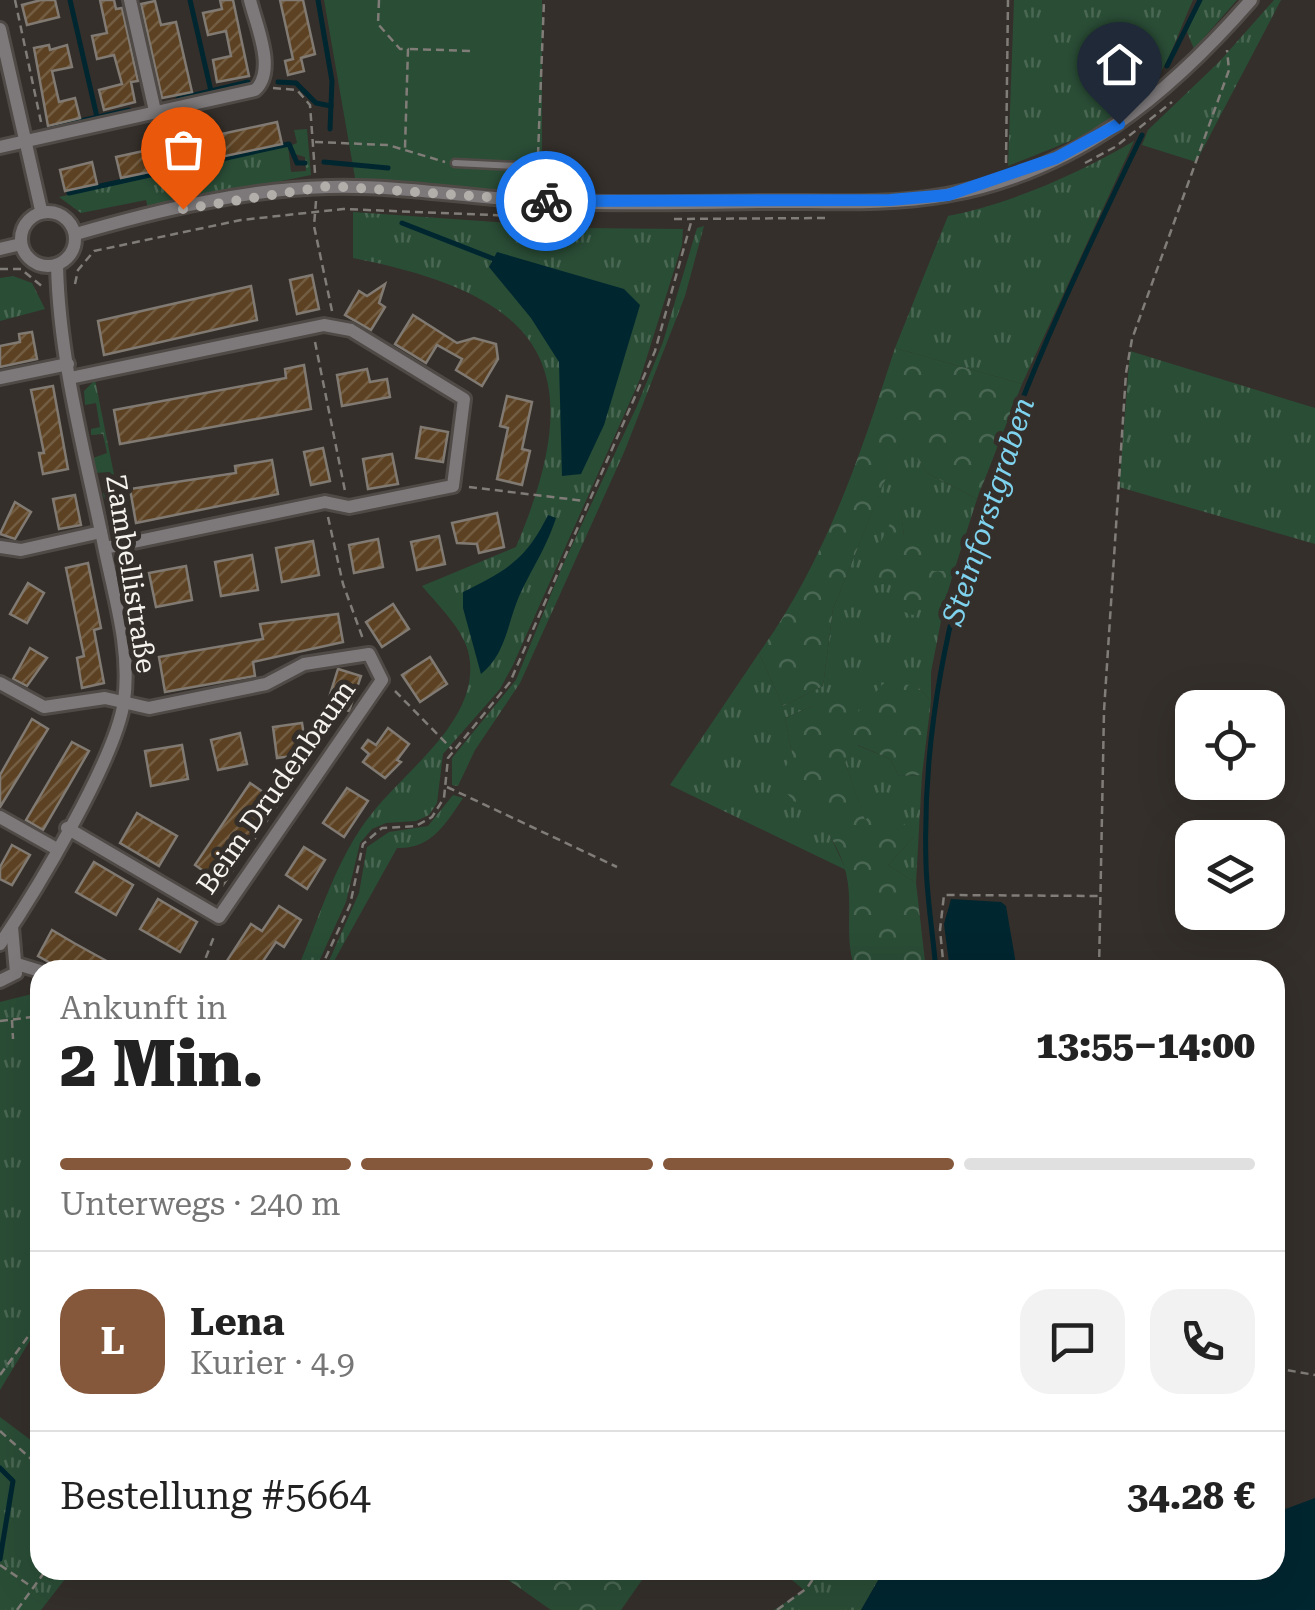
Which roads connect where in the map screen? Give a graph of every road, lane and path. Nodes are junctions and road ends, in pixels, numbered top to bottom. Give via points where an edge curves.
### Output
1 (15, 0) edge
2 (130, 0) edge
3 (250, 0) edge
4 (378, 0) edge
5 (544, 0) edge
6 (1008, 0) edge
7 (1251, 0) edge
8 (0, 30) edge
9 (1218, 38) junction
10 (408, 48) junction
11 (471, 51) dead end
12 (262, 85) junction
13 (155, 111) junction
14 (41, 138) junction
15 (26, 142) junction
16 (0, 147) edge
17 (405, 148) junction
18 (456, 163) joint
19 (538, 167) junction
20 (1009, 176) junction
21 (540, 201) junction
22 (41, 210) junction
23 (316, 211) junction
24 (421, 212) dead end
25 (692, 220) dead end
26 (76, 234) junction
27 (21, 244) junction
28 (0, 249) edge
29 (57, 265) junction
30 (0, 268) edge
31 (76, 284) dead end
32 (46, 288) dead end
33 (313, 327) junction
34 (335, 327) junction
35 (69, 371) junction
36 (0, 378) edge
37 (453, 486) junction
38 (588, 501) junction
39 (324, 502) junction
40 (349, 507) junction
41 (102, 532) junction
42 (0, 548) edge
43 (104, 548) junction
44 (369, 654) junction
45 (382, 680) junction
46 (0, 683) edge
47 (124, 703) junction
48 (453, 750) junction
49 (445, 787) junction
50 (0, 817) edge
51 (68, 828) junction
52 (56, 848) junction
53 (617, 867) dead end
54 (1100, 896) junction
55 (219, 917) junction
56 (12, 927) junction
57 (0, 944) edge
58 (205, 960) edge
59 (324, 960) edge
60 (943, 960) edge
61 (1098, 960) edge
62 (17, 964) junction
63 (30, 969) edge
64 (0, 981) edge
65 (30, 1017) edge
66 (12, 1018) junction
67 (0, 1021) edge
68 (13, 1040) dead end
69 (30, 1334) edge
70 (1285, 1370) edge
71 (0, 1375) edge
72 (1315, 1375) edge
73 (0, 1431) edge
74 (30, 1458) edge
75 (2, 1566) edge
76 (39, 1580) edge
77 (812, 1580) edge
78 (33, 1588) junction
79 (17, 1610) edge
80 (777, 1610) edge

1 - 14 path
2 - 13 street
3 - 12 street via 265,67
4 - 10 path via 378,24
5 - 19 path
6 - 20 path
7 - 9 street
8 - 15 street
9 - 20 street via 1142,110 1096,139
9 - 54 path via 1230,58 1228,70 1132,339 1126,373 1104,710
10 - 11 path
10 - 17 path
12 - 13 street
12 - 17 path via 290,88 306,98 314,142
13 - 14 street
14 - 15 street
15 - 16 street
15 - 22 street
17 - 18 path
18 - 19 lane
19 - 21 lane
20 - 21 street via 948,195 890,200
21 - 26 street via 329,186 246,196
22 - 26 street via 62,214
22 - 27 street via 24,226
23 - 24 path
23 - 31 path via 94,251
23 - 34 path
25 - 38 path via 655,351
26 - 29 street via 74,250
27 - 28 street
27 - 29 street via 35,263
29 - 35 street, Zambellistraße
30 - 32 path via 21,269
33 - 34 street
33 - 35 street
33 - 40 path
34 - 37 street via 351,330 464,399
35 - 36 street
35 - 41 street, Zambellistraße
37 - 38 path
37 - 40 street
38 - 48 path via 510,682
39 - 40 street
39 - 43 street
39 - 44 path via 343,584
41 - 42 street via 21,550
41 - 43 street, Zambellistraße
43 - 47 street, Zambellistraße via 126,664
44 - 45 street, Beim Drudenbaum
44 - 47 street, Beim Drudenbaum via 304,664 266,684 153,708
45 - 48 path
45 - 55 street, Beim Drudenbaum
46 - 47 street, Beim Drudenbaum via 44,707 105,698
47 - 51 street, Zambellistraße via 100,769
48 - 49 path
49 - 53 path
49 - 59 path via 439,810 424,823 382,828 362,844 355,891
50 - 52 street
51 - 52 street, Zambellistraße
51 - 55 street, Beim Drudenbaum
52 - 56 street, Zambellistraße
54 - 60 path via 944,894
54 - 61 path
55 - 58 path
56 - 57 street, Zambellistraße
56 - 62 street
62 - 63 street
62 - 64 street via 11,978
65 - 66 path
66 - 67 path
66 - 68 path
69 - 71 path
70 - 72 path
73 - 74 path
75 - 78 path
76 - 78 path
77 - 80 path
78 - 79 path

